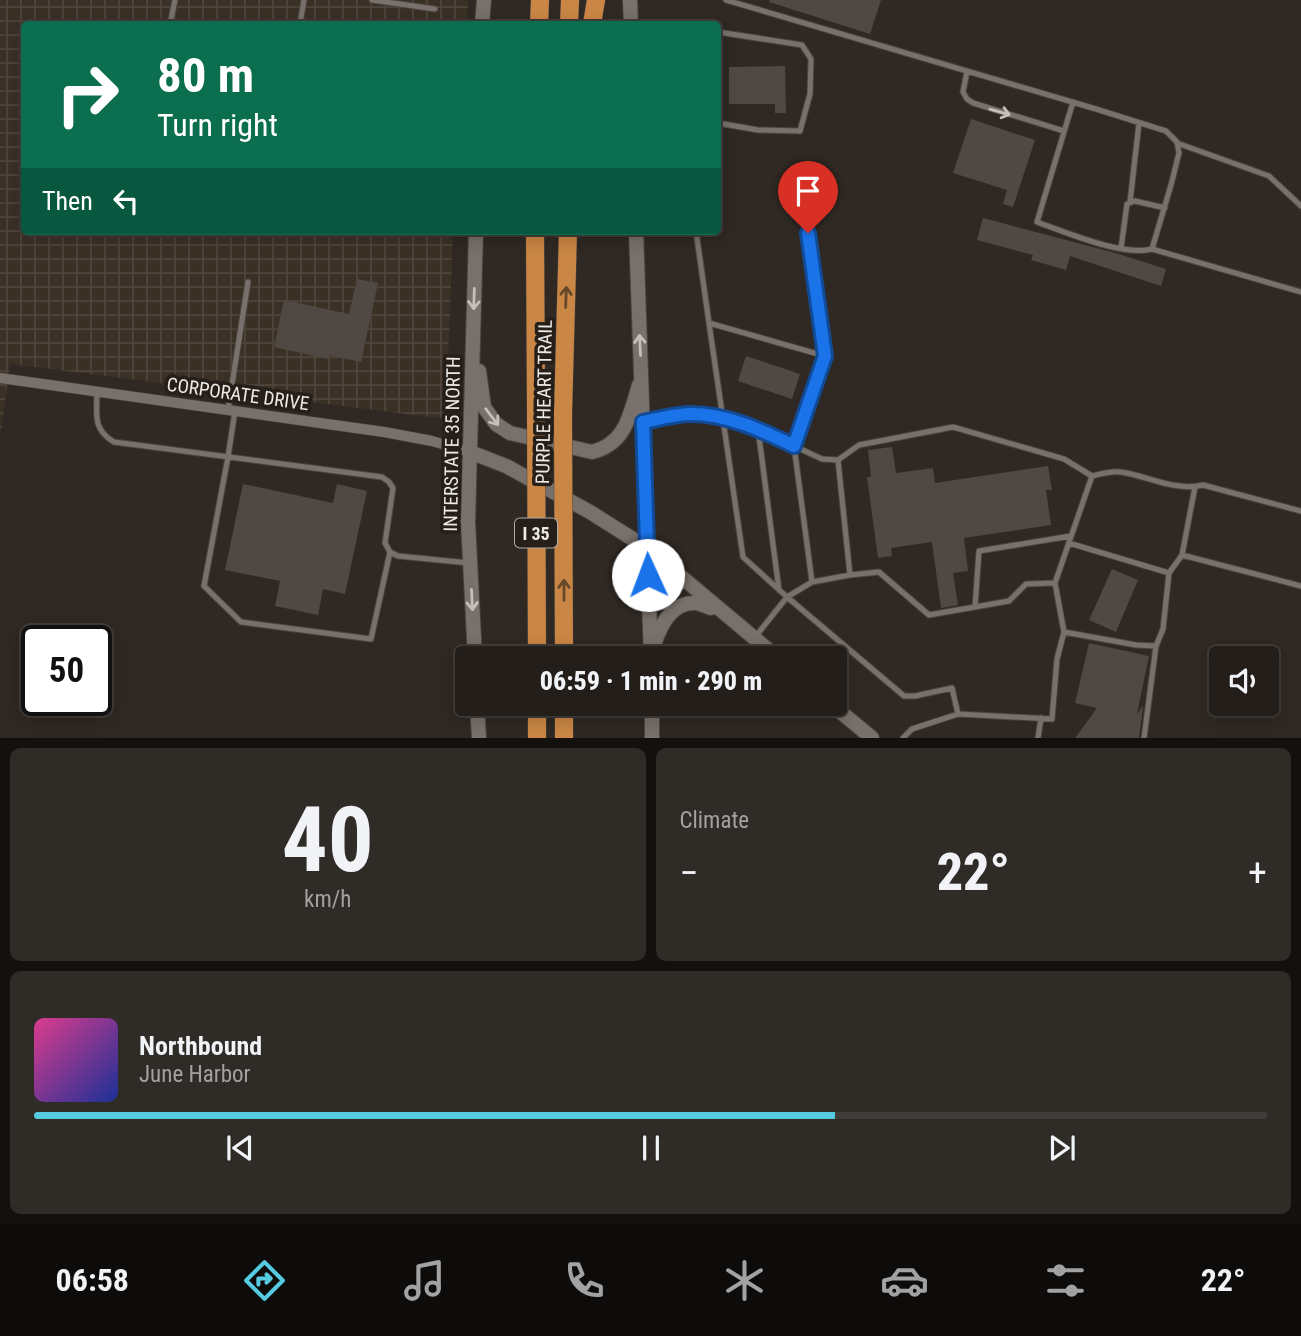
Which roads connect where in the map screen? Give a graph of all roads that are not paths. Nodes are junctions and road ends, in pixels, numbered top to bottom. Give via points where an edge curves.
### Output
1 (175, 0) edge
2 (304, 0) edge
3 (372, 0) edge
4 (484, 0) edge
5 (540, 0) edge
6 (570, 0) edge
7 (596, 0) edge
8 (630, 0) edge
9 (726, 0) edge
10 (435, 9) dead end
11 (171, 21) edge
12 (300, 21) edge
13 (482, 21) edge
14 (539, 21) edge
15 (569, 21) edge
16 (592, 21) edge
17 (631, 21) edge
18 (721, 32) edge
19 (967, 71) junction
20 (1073, 102) junction
21 (1139, 122) junction
22 (721, 124) edge
23 (1064, 131) junction
24 (1177, 144) junction
25 (1129, 202) junction
26 (1301, 206) edge
27 (1165, 208) junction
28 (808, 233) dead end
29 (476, 235) edge
30 (536, 235) edge
31 (568, 235) edge
32 (636, 235) edge
33 (697, 235) edge
34 (1121, 248) junction
35 (1152, 249) junction
36 (248, 282) dead end
37 (1301, 292) edge
38 (709, 323) junction
39 (474, 328) junction
40 (825, 356) junction
41 (642, 376) junction
42 (0, 377) edge
43 (97, 391) junction
44 (232, 411) junction
45 (723, 419) junction
46 (643, 422) junction
47 (758, 429) junction
48 (794, 446) junction
49 (470, 452) junction
50 (228, 457) junction
51 (838, 460) junction
52 (1092, 476) junction
53 (1195, 487) junction
54 (1301, 511) edge
55 (1070, 540) junction
56 (647, 548) junction
57 (390, 552) junction
58 (1182, 555) junction
59 (470, 563) junction
60 (1170, 573) junction
61 (850, 575) junction
62 (812, 582) junction
63 (1055, 583) junction
64 (1301, 586) edge
65 (779, 590) junction
66 (787, 597) junction
67 (975, 607) junction
68 (724, 612) junction
69 (1063, 632) junction
70 (754, 638) junction
71 (474, 646) edge
72 (537, 646) edge
73 (564, 646) edge
74 (651, 646) edge
75 (654, 646) edge
76 (764, 646) edge
77 (1156, 646) junction
78 (958, 714) junction
79 (478, 716) edge
80 (537, 716) edge
81 (564, 716) edge
82 (652, 716) edge
83 (846, 716) edge
84 (1041, 718) junction
85 (479, 737) edge
86 (537, 737) edge
87 (564, 737) edge
88 (652, 737) edge
89 (872, 737) edge
90 (903, 737) edge
91 (1038, 737) edge
92 (1144, 737) edge

1 - 11 lane
2 - 12 lane
3 - 10 lane
4 - 13 main road
5 - 14 highway
6 - 15 highway
7 - 16 highway
8 - 17 main road
9 - 19 lane
18 - 22 lane via 802,45 811,59 810,94 800,131
19 - 20 lane
19 -> 23 lane via 963,92 973,103
20 - 21 lane
20 - 23 lane
21 - 24 lane via 1166,131
21 - 25 lane
23 - 34 lane via 1037,222
24 - 26 lane via 1269,176
24 - 27 lane via 1179,153
25 - 27 lane
25 - 34 lane
27 - 35 lane
28 - 40 lane
29 -> 39 main road, INTERSTATE 35 NORTH
30 - 72 highway, PURPLE HEART TRAIL / I 35, bridge
73 -> 31 highway, PURPLE HEART TRAIL / I 35, bridge
41 -> 32 main road
33 - 38 lane
34 - 35 lane
35 - 37 lane
36 - 44 lane
38 - 40 lane
38 - 45 lane
39 -> 41 main road via 484,407 496,424 510,433 592,452 605,449 627,422
39 - 49 main road, INTERSTATE 35 NORTH
40 - 48 lane
41 - 46 main road
42 - 43 street, CORPORATE DRIVE
43 - 44 street, CORPORATE DRIVE
43 - 50 lane via 97,424 114,442
44 - 49 street, CORPORATE DRIVE via 384,432
44 - 50 lane
45 - 46 lane via 686,414
45 - 47 lane
45 - 65 lane via 743,557
46 - 56 main road
47 - 48 lane
47 - 65 lane
48 - 51 lane via 822,459
48 - 62 lane
49 - 56 main road via 506,466
49 - 59 main road, INTERSTATE 35 NORTH
50 - 57 lane via 382,477 393,488 385,543
50 - 57 lane via 204,586 241,622 371,639
51 - 52 lane via 859,445 953,427 1064,458
51 - 61 lane
52 - 53 lane via 1119,472
52 - 55 lane
53 - 54 lane via 1203,485
53 - 58 lane
55 - 60 lane
55 - 63 lane
55 - 67 lane via 979,551
56 - 68 main road
56 - 74 main road
57 - 59 lane
58 - 60 lane
58 - 64 lane
59 -> 71 main road, INTERSTATE 35 NORTH
60 - 77 lane via 1163,629
61 - 62 lane
61 - 67 lane via 879,572 929,615
62 - 66 lane
63 - 67 lane via 1026,583 1010,601
63 - 69 lane
65 - 66 lane
66 - 70 lane
66 - 78 lane via 904,696 953,688
68 - 70 main road
68 - 75 main road via 695,603 681,606 668,615
69 - 77 lane
69 - 84 lane via 1052,719
70 - 76 main road
77 - 92 lane
78 - 84 lane
78 - 90 lane via 912,729
79 - 85 main road
80 - 86 highway
81 - 87 highway
82 - 88 main road
83 - 89 main road
84 - 91 lane

